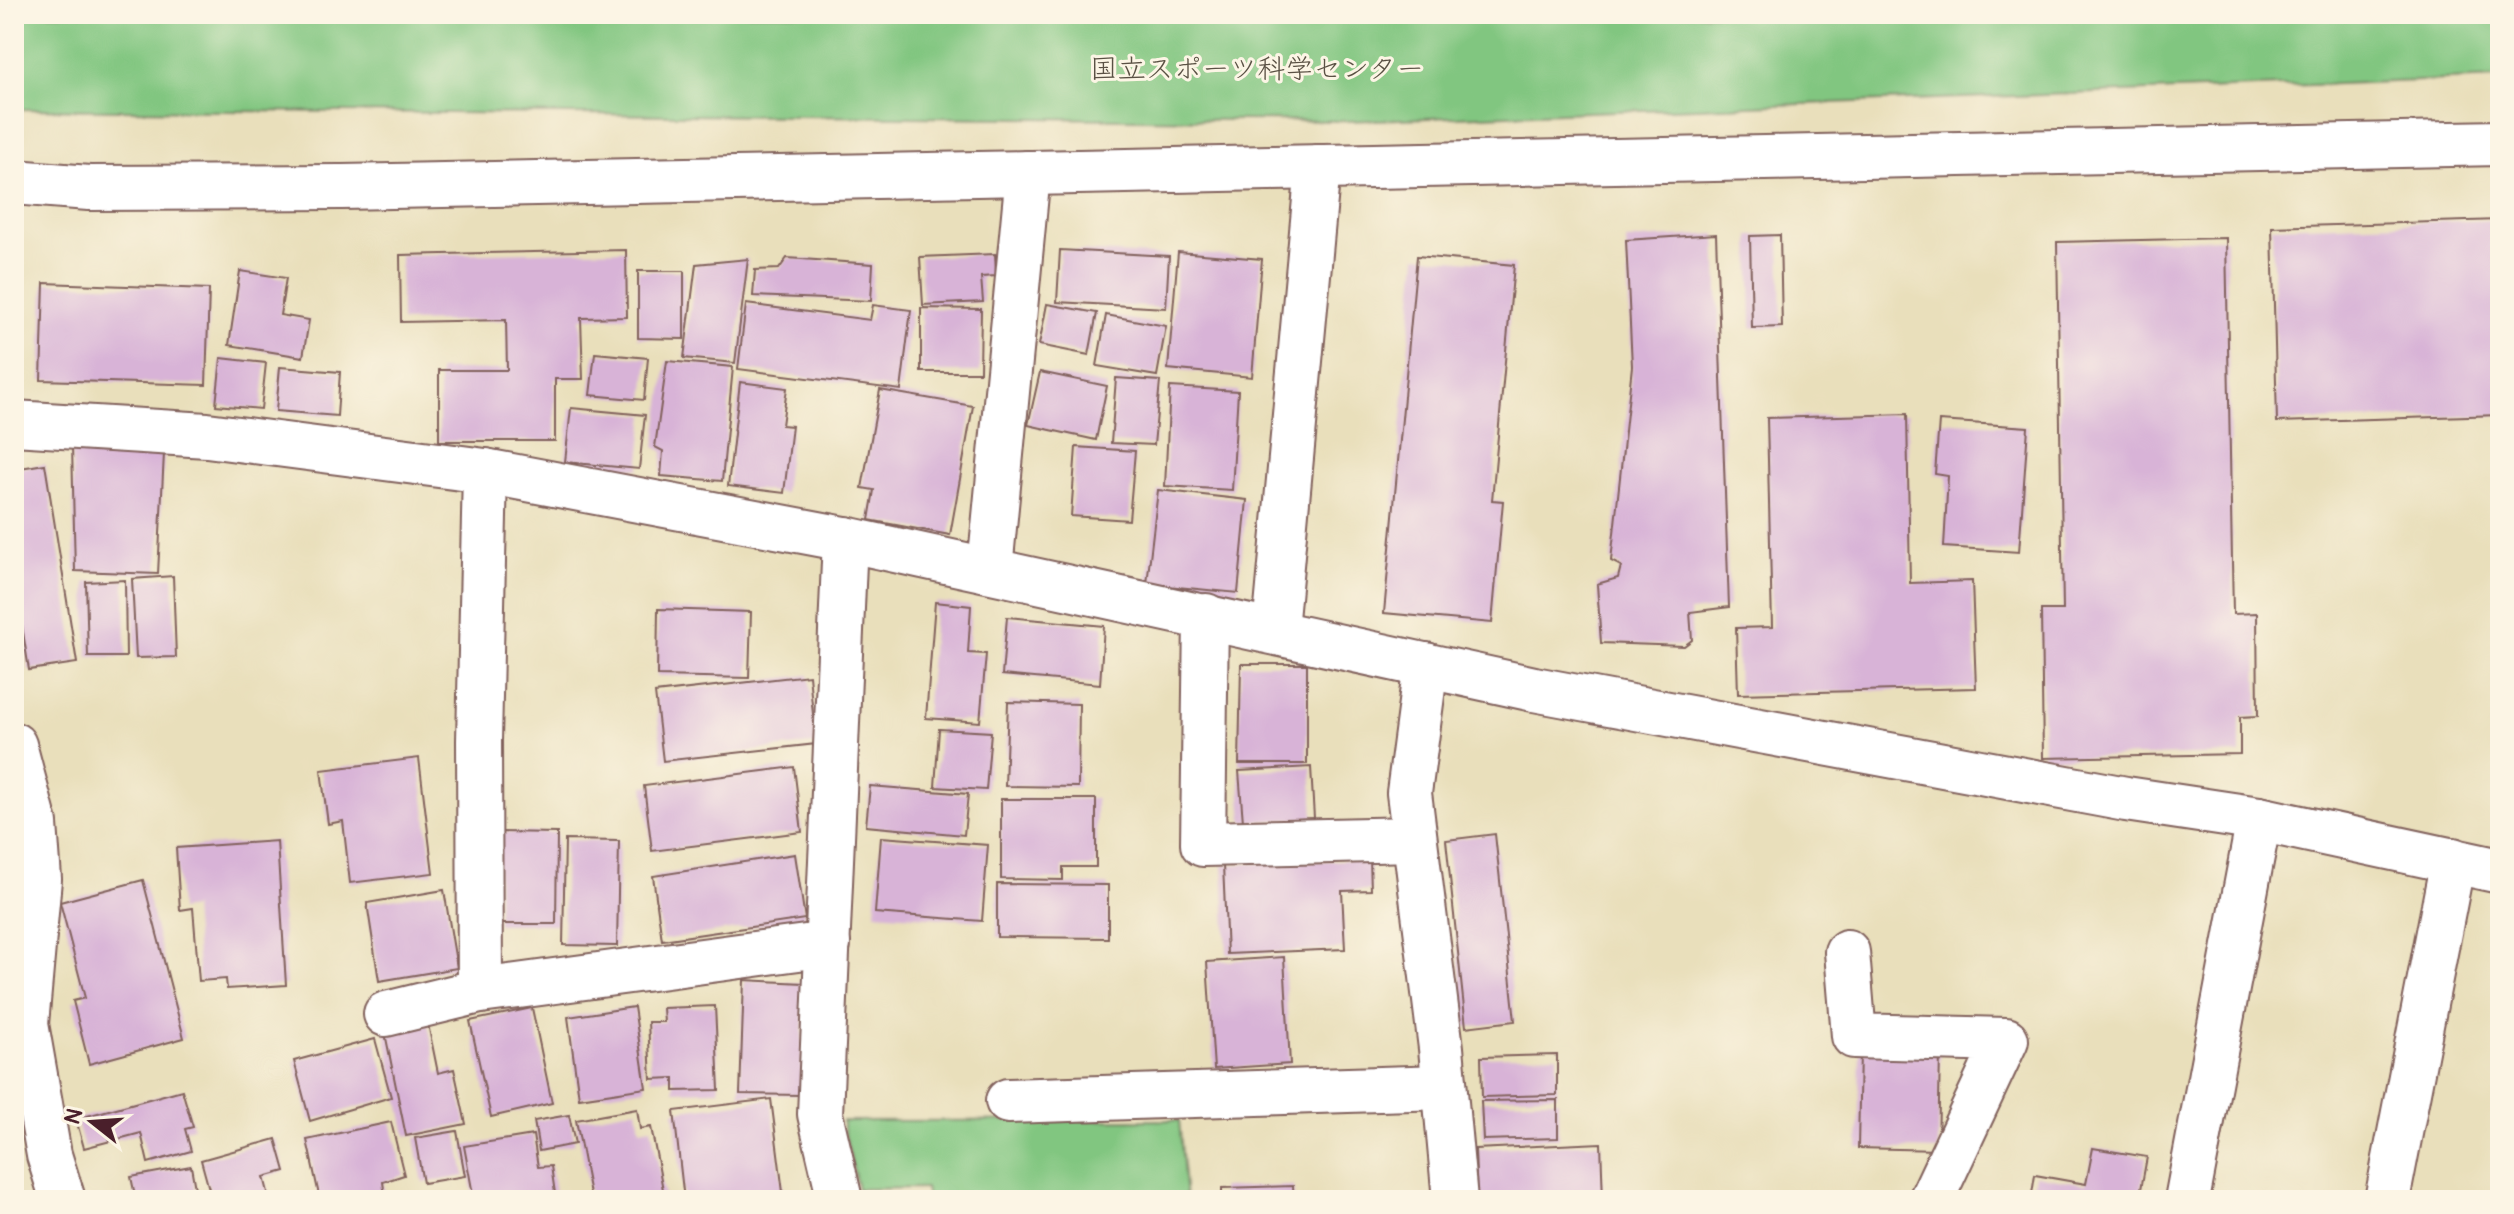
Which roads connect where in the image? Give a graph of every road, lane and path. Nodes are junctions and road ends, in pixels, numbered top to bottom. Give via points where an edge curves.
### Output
1 (2500, 143) edge
2 (1318, 167) junction
3 (1028, 173) junction
4 (14, 182) edge
5 (14, 423) edge
6 (485, 471) junction
7 (845, 539) junction
8 (990, 569) junction
9 (1206, 616) junction
10 (1275, 630) junction
11 (1426, 665) junction
12 (14, 745) edge
13 (2259, 819) junction
14 (1414, 839) junction
15 (2453, 860) junction
16 (2500, 871) edge
17 (828, 944) junction
18 (1847, 952) dead end
19 (480, 991) junction
20 (386, 1014) dead end
21 (1443, 1087) junction
22 (1008, 1101) dead end
23 (63, 1200) edge
24 (840, 1200) edge
25 (1455, 1200) edge
26 (1931, 1200) edge
27 (2187, 1200) edge
28 (2387, 1200) edge

1 - 2 street
2 - 3 street
2 - 10 street
3 - 4 street via 342,187 89,188
3 - 8 street
5 - 6 street via 207,435
6 - 7 street
6 - 19 street
7 - 8 street
7 - 17 street
8 - 9 street
9 - 10 street
9 - 14 street via 1203,844
10 - 11 street
11 - 13 street via 2126,799
11 - 14 street via 1409,793
12 - 23 street via 35,824 39,879 26,1024 49,1155
13 - 15 street
13 - 27 street
14 - 21 street
15 - 16 street
15 - 28 street
17 - 19 street
17 - 24 street via 820,1114
18 - 26 street via 1854,1036 2006,1040
19 - 20 street
21 - 22 street
21 - 25 street

